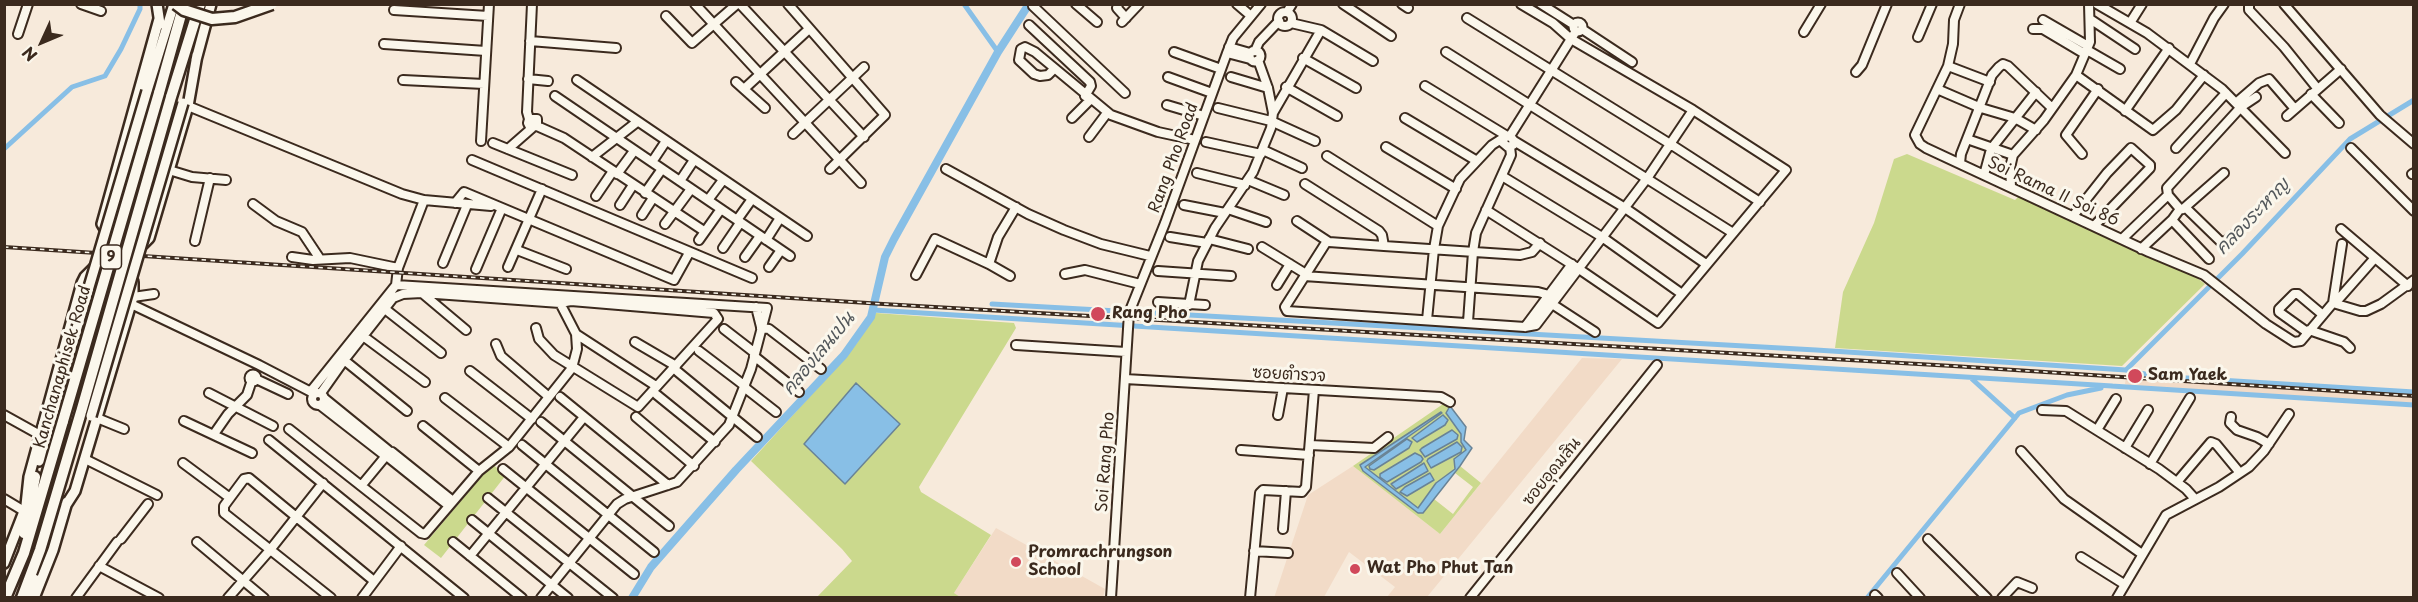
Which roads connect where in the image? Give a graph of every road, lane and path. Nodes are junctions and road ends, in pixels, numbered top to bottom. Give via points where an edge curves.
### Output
1 (28, 4) edge
2 (81, 4) edge
3 (175, 4) edge
4 (184, 4) edge
5 (200, 4) edge
6 (211, 4) edge
7 (218, 4) edge
8 (273, 4) edge
9 (489, 4) edge
10 (532, 4) edge
11 (695, 4) edge
12 (738, 4) edge
13 (788, 4) edge
14 (1076, 4) edge
15 (1118, 4) edge
16 (1139, 4) edge
17 (1238, 4) edge
18 (1261, 4) edge
19 (1292, 4) edge
20 (1343, 4) edge
21 (1521, 4) edge
22 (1541, 4) edge
23 (1821, 4) edge
24 (1887, 4) edge
25 (1932, 4) edge
26 (1960, 4) edge
27 (2089, 4) edge
28 (2097, 4) edge
29 (2142, 4) edge
30 (2224, 4) edge
31 (2249, 4) edge
32 (2284, 4) edge
33 (158, 6) edge
34 (1032, 7) edge
35 (394, 10) dead end
36 (101, 11) dead end
37 (1287, 12) junction
38 (488, 16) junction
39 (666, 16) dead end
40 (1251, 16) junction
41 (1467, 18) dead end
42 (159, 19) junction
43 (2043, 20) dead end
44 (2090, 20) junction
45 (1279, 21) junction
46 (1097, 22) dead end
47 (1291, 23) junction
48 (2130, 23) junction
49 (715, 24) junction
50 (1029, 25) dead end
51 (205, 27) junction
52 (1577, 28) junction
53 (809, 29) junction
54 (2034, 29) dead end
55 (1321, 30) junction
56 (1804, 32) dead end
57 (18, 34) dead end
58 (1391, 36) dead end
59 (1918, 37) dead end
60 (1571, 39) junction
61 (530, 41) junction
62 (384, 44) dead end
63 (160, 45) junction
64 (616, 48) dead end
65 (2169, 48) junction
66 (2135, 49) dead end
67 (1228, 50) junction
68 (2087, 50) junction
69 (486, 51) junction
70 (784, 51) junction
71 (1174, 52) dead end
72 (1446, 52) dead end
73 (1253, 56) junction
74 (1303, 58) junction
75 (1373, 60) dead end
76 (1632, 62) dead end
77 (2190, 64) junction
78 (1948, 66) junction
79 (864, 68) dead end
80 (1054, 69) junction
81 (1221, 69) junction
82 (2120, 69) dead end
83 (2341, 69) junction
84 (1551, 71) junction
85 (1856, 72) dead end
86 (760, 73) junction
87 (2076, 75) junction
88 (2204, 75) junction
89 (1168, 77) dead end
90 (1231, 77) dead end
91 (852, 78) junction
92 (528, 79) junction
93 (403, 80) dead end
94 (577, 80) dead end
95 (548, 81) dead end
96 (736, 82) dead end
97 (1990, 82) junction
98 (484, 84) junction
99 (1425, 86) dead end
100 (1286, 87) junction
101 (1268, 88) junction
102 (1356, 88) dead end
103 (1937, 88) junction
104 (744, 89) junction
105 (2098, 89) junction
106 (2314, 91) junction
107 (2036, 92) junction
108 (1125, 93) dead end
109 (1212, 93) junction
110 (2226, 93) junction
111 (555, 96) dead end
112 (2256, 97) dead end
113 (1088, 98) junction
114 (829, 99) junction
115 (185, 104) junction
116 (1531, 104) junction
117 (1167, 105) dead end
118 (2239, 105) junction
119 (765, 108) dead end
120 (1218, 108) dead end
121 (1981, 108) junction
122 (2052, 108) junction
123 (1693, 110) junction
124 (2295, 110) junction
125 (2125, 111) junction
126 (1107, 113) junction
127 (1204, 116) junction
128 (1337, 116) dead end
129 (2287, 116) dead end
130 (1272, 117) junction
131 (1072, 118) dead end
132 (1404, 118) dead end
133 (2015, 118) junction
134 (637, 122) junction
135 (805, 122) junction
136 (2339, 123) dead end
137 (535, 127) junction
138 (2036, 129) junction
139 (793, 134) dead end
140 (864, 137) junction
141 (1089, 137) dead end
142 (616, 138) junction
143 (1967, 139) junction
144 (1195, 140) junction
145 (1509, 140) junction
146 (481, 141) dead end
147 (666, 141) junction
148 (1315, 141) dead end
149 (1206, 142) dead end
150 (493, 143) dead end
151 (1670, 144) junction
152 (2414, 144) edge
153 (1386, 147) dead end
154 (2176, 148) dead end
155 (2351, 148) dead end
156 (508, 149) junction
157 (1991, 149) junction
158 (634, 150) junction
159 (1262, 152) junction
160 (2285, 153) dead end
161 (2082, 154) dead end
162 (2013, 155) junction
163 (1327, 156) dead end
164 (592, 157) junction
165 (472, 160) dead end
166 (694, 160) junction
167 (839, 160) junction
168 (1477, 161) junction
169 (652, 162) junction
170 (1960, 163) junction
171 (1302, 168) dead end
172 (662, 169) junction
173 (830, 169) dead end
174 (946, 169) dead end
175 (169, 170) junction
176 (615, 172) junction
177 (1197, 173) dead end
178 (2224, 173) dead end
179 (572, 175) dead end
180 (1984, 175) junction
181 (1502, 176) junction
182 (1648, 177) junction
183 (210, 178) junction
184 (226, 180) dead end
185 (723, 180) junction
186 (680, 181) junction
187 (861, 183) dead end
188 (1247, 183) junction
189 (1305, 184) dead end
190 (633, 185) junction
191 (2011, 186) junction
192 (542, 189) junction
193 (691, 189) junction
194 (1456, 189) junction
195 (645, 192) junction
196 (1284, 195) dead end
197 (2168, 195) junction
198 (596, 196) dead end
199 (654, 198) junction
200 (752, 199) junction
201 (424, 200) junction
202 (708, 200) junction
203 (1760, 202) junction
204 (455, 203) junction
205 (253, 204) dead end
206 (467, 205) junction
207 (620, 205) dead end
208 (1184, 206) dead end
209 (2412, 206) edge
210 (500, 207) junction
211 (1016, 207) junction
212 (1625, 208) junction
213 (721, 209) junction
214 (2183, 209) junction
215 (1486, 210) junction
216 (674, 211) junction
217 (1227, 211) junction
218 (642, 215) dead end
219 (2073, 216) junction
220 (780, 218) junction
221 (529, 219) junction
222 (2172, 220) junction
223 (739, 221) junction
224 (1297, 221) dead end
225 (1266, 222) dead end
226 (665, 224) dead end
227 (1438, 226) junction
228 (2094, 226) junction
229 (2341, 229) dead end
230 (704, 231) junction
231 (1733, 233) junction
232 (2235, 234) dead end
233 (807, 236) dead end
234 (1170, 237) dead end
235 (1602, 237) junction
236 (763, 238) junction
237 (2122, 239) junction
238 (699, 240) dead end
239 (195, 241) dead end
240 (1208, 241) junction
241 (1327, 241) junction
242 (1540, 243) junction
243 (2342, 244) dead end
244 (1384, 246) junction
245 (1262, 247) dead end
246 (723, 248) dead end
247 (1248, 249) dead end
248 (1434, 249) junction
249 (2141, 249) junction
250 (517, 250) junction
251 (781, 250) junction
252 (1473, 252) junction
253 (689, 253) junction
254 (790, 256) dead end
255 (1150, 256) junction
256 (292, 257) dead end
257 (745, 257) dead end
258 (320, 259) junction
259 (2209, 259) dead end
260 (2374, 259) junction
261 (443, 263) dead end
262 (989, 264) junction
263 (1290, 264) junction
264 (1572, 264) junction
265 (1706, 264) junction
266 (508, 267) dead end
267 (769, 267) dead end
268 (398, 268) junction
269 (476, 269) dead end
270 (566, 269) dead end
271 (1579, 269) junction
272 (1158, 271) dead end
273 (1065, 274) dead end
274 (1196, 274) junction
275 (916, 275) dead end
276 (1305, 275) junction
277 (1010, 276) dead end
278 (1231, 276) dead end
279 (752, 278) dead end
280 (2411, 283) edge
281 (1140, 284) junction
282 (396, 285) junction
283 (1277, 285) dead end
284 (1430, 286) junction
285 (1470, 289) junction
286 (422, 293) junction
287 (154, 294) dead end
288 (1682, 294) junction
289 (1549, 300) junction
290 (132, 301) junction
291 (1158, 302) dead end
292 (560, 303) junction
293 (2335, 303) junction
294 (1190, 305) junction
295 (1205, 305) dead end
296 (756, 307) junction
297 (385, 309) junction
298 (2323, 315) junction
299 (1427, 320) junction
300 (1468, 322) junction
301 (1127, 327) joint
302 (536, 328) dead end
303 (761, 328) junction
304 (724, 329) dead end
305 (466, 330) dead end
306 (2308, 331) junction
307 (1595, 332) dead end
308 (576, 334) junction
309 (363, 336) junction
310 (635, 342) dead end
311 (496, 344) dead end
312 (1016, 345) dead end
313 (2350, 348) dead end
314 (699, 351) dead end
315 (1126, 352) junction
316 (441, 353) dead end
317 (754, 355) junction
318 (344, 360) junction
319 (260, 365) junction
320 (1657, 365) dead end
321 (572, 368) junction
322 (677, 369) junction
323 (821, 369) dead end
324 (470, 371) dead end
325 (254, 378) junction
326 (1125, 379) junction
327 (425, 382) dead end
328 (744, 387) junction
329 (1283, 388) junction
330 (657, 390) junction
331 (1314, 390) junction
332 (799, 392) dead end
333 (209, 393) dead end
334 (288, 394) dead end
335 (318, 396) junction
336 (549, 397) junction
337 (560, 397) dead end
338 (445, 398) dead end
339 (2190, 398) dead end
340 (2116, 399) dead end
341 (1450, 402) dead end
342 (237, 407) junction
343 (2042, 410) dead end
344 (2148, 410) dead end
345 (407, 411) dead end
346 (776, 412) dead end
347 (2289, 414) dead end
348 (4, 415) edge
349 (90, 415) junction
350 (1278, 415) dead end
351 (584, 417) junction
352 (636, 417) dead end
353 (732, 417) junction
354 (2231, 417) dead end
355 (532, 419) junction
356 (184, 421) dead end
357 (541, 422) dead end
358 (273, 426) dead end
359 (423, 426) dead end
360 (124, 429) dead end
361 (289, 429) dead end
362 (2097, 430) junction
363 (214, 434) junction
364 (40, 435) junction
365 (757, 436) dead end
366 (1388, 437) dead end
367 (269, 440) dead end
368 (564, 440) junction
369 (715, 442) junction
370 (2269, 444) junction
371 (522, 445) dead end
372 (1310, 445) junction
373 (509, 447) junction
374 (2125, 448) junction
375 (1241, 450) dead end
376 (2021, 451) dead end
377 (252, 453) dead end
378 (387, 454) junction
379 (1309, 454) junction
380 (85, 459) junction
381 (183, 463) dead end
382 (543, 464) junction
383 (2150, 464) junction
384 (694, 466) junction
385 (503, 470) dead end
386 (478, 471) junction
387 (2240, 473) junction
388 (35, 477) junction
389 (2177, 482) junction
390 (323, 483) junction
391 (668, 485) junction
392 (361, 486) junction
393 (525, 487) junction
394 (1286, 491) junction
395 (157, 495) dead end
396 (633, 496) junction
397 (230, 498) junction
398 (488, 498) dead end
399 (2195, 499) junction
400 (4, 500) edge
401 (451, 503) junction
402 (148, 504) dead end
403 (66, 505) junction
404 (25, 508) junction
405 (506, 511) junction
406 (608, 514) junction
407 (295, 517) junction
408 (472, 520) dead end
409 (669, 526) dead end
410 (1283, 529) dead end
411 (488, 533) junction
412 (9, 537) edge
413 (589, 537) junction
414 (1928, 539) dead end
415 (42, 542) junction
416 (197, 542) dead end
417 (453, 542) dead end
418 (401, 546) junction
419 (270, 550) junction
420 (1254, 551) junction
421 (654, 552) dead end
422 (1288, 553) dead end
423 (2142, 554) junction
424 (470, 556) junction
425 (2081, 557) dead end
426 (570, 562) junction
427 (4, 563) edge
428 (99, 566) junction
429 (1897, 573) dead end
430 (634, 574) dead end
431 (243, 579) junction
432 (374, 581) junction
433 (2124, 584) junction
434 (552, 585) junction
435 (11, 586) junction
436 (2032, 588) dead end
437 (5, 597) edge
438 (22, 597) edge
439 (32, 597) edge
440 (76, 597) edge
441 (159, 597) edge
442 (228, 597) edge
443 (264, 597) edge
444 (331, 597) edge
445 (362, 597) edge
446 (464, 597) edge
447 (522, 597) edge
448 (542, 597) edge
449 (568, 597) edge
450 (614, 597) edge
451 (1111, 597) edge
452 (1250, 597) edge
453 (1470, 597) edge
454 (1920, 597) edge
455 (1987, 597) edge
456 (2004, 597) edge
457 (2117, 597) edge

1 - 57 street
2 - 36 street
3 - 8 highway, bridge via 212,19 235,17
3 - 63 main road
4 - 435 highway, Kanchanaphisek Road / 9, bridge
5 - 349 highway, Kanchanaphisek Road / 9, bridge via 171,98
6 - 51 main road
7 - 51 main road
9 - 38 street
10 - 61 street
11 - 49 street
12 - 49 street
12 - 70 street
13 - 53 street
14 - 46 street
15 - 16 street via 1124,20
17 - 40 street
18 - 40 street, Rang Pho Road
19 - 37 street
20 - 58 street
21 - 60 street
22 - 52 street
23 - 56 street
24 - 85 street
25 - 59 street
26 - 78 street, Soi Rama II Soi 86 via 1953,20
27 - 44 street
28 - 48 street
29 - 48 street
30 - 77 street
31 - 106 street
32 - 83 street
33 - 42 main road
34 - 108 street
35 - 38 street
37 - 45 street via 1279,15
37 - 47 street via 1292,16
38 - 69 street
39 - 49 street via 692,44
40 - 67 street, Rang Pho Road
41 - 84 street
42 - 63 main road
42 - 175 main road via 102,224 108,234 127,242 147,242
43 - 68 street
44 - 66 street
44 - 68 street
45 - 47 street via 1283,26
45 - 73 street via 1259,42
47 - 55 street
48 - 65 street
49 - 86 street
50 - 113 street via 1090,82
51 - 115 main road
52 - 60 street
52 - 76 street
53 - 70 street
53 - 91 street
54 - 68 street via 2043,29
55 - 74 street
55 - 75 street
60 - 84 street
60 - 123 street
61 - 64 street
61 - 92 street
62 - 69 street
63 - 388 main road, bridge
65 - 77 street
65 - 125 street
67 - 73 street
67 - 81 street, Rang Pho Road
68 - 82 street
68 - 87 street
69 - 98 street
70 - 86 street
70 - 114 street
71 - 81 street
72 - 116 street
73 - 101 street
74 - 100 street
74 - 102 street
77 - 88 street
78 - 97 street
78 - 103 street, Soi Rama II Soi 86
79 - 91 street
80 - 80 street via 1047,75 1034,74 1019,60 1021,49 1035,52
80 - 113 street
81 - 109 street, Rang Pho Road
83 - 106 street
83 - 152 street via 2384,119
84 - 116 street
84 - 151 street
86 - 104 street
86 - 135 street
87 - 105 street
87 - 122 street
88 - 110 street
88 - 125 street via 2155,129
89 - 109 street
90 - 101 street
91 - 114 street
91 - 140 street via 885,115
92 - 95 street
92 - 137 street via 527,112 529,119 537,119
93 - 98 street
94 - 134 street
96 - 104 street
97 - 107 street via 2003,64
97 - 121 street
98 - 146 street
99 - 145 street
100 - 128 street
100 - 130 street
101 - 130 street
103 - 121 street
103 - 170 street, Soi Rama II Soi 86 via 1915,135 1926,148
104 - 119 street
105 - 125 street
105 - 161 street via 2066,135
106 - 124 street
106 - 136 street
107 - 122 street
107 - 133 street
109 - 127 street, Rang Pho Road
110 - 118 street
110 - 154 street
111 - 142 street
112 - 118 street
113 - 126 street
113 - 131 street
114 - 135 street
114 - 140 street
115 - 175 main road
115 - 201 street
115 - 349 main road, bridge
116 - 145 street
116 - 182 street
117 - 127 street
118 - 124 street via 2259,83 2269,79
118 - 160 street
118 - 197 street via 2168,188
120 - 130 street
121 - 133 street
121 - 143 street
122 - 138 street
123 - 151 street
123 - 203 street via 1784,167 1785,173
124 - 129 street
126 - 141 street
126 - 144 street via 1158,132
127 - 144 street, Rang Pho Road
130 - 148 street
130 - 159 street
132 - 168 street
133 - 138 street
133 - 157 street
134 - 142 street
134 - 147 street
135 - 139 street
135 - 167 street
137 - 156 street
137 - 164 street via 564,138
138 - 162 street
140 - 167 street
142 - 158 street
142 - 164 street
143 - 157 street
143 - 170 street
144 - 255 street, Rang Pho Road
145 - 168 street via 1492,145
145 - 181 street via 1511,154
145 - 212 street
147 - 166 street
147 - 169 street
149 - 159 street
150 - 156 street
151 - 182 street
151 - 203 street
153 - 194 street
155 - 209 street
156 - 179 street
157 - 162 street
157 - 180 street
158 - 169 street
158 - 176 street
159 - 171 street
159 - 188 street
162 - 191 street
163 - 227 street
164 - 176 street
165 - 192 street
166 - 185 street
166 - 186 street
167 - 173 street
167 - 187 street
168 - 194 street
169 - 172 street
170 - 180 street, Soi Rama II Soi 86
172 - 186 street
172 - 195 street
174 - 211 street
175 - 183 street
176 - 190 street
176 - 198 street
177 - 188 street
178 - 214 street
180 - 191 street, Soi Rama II Soi 86
181 - 215 street
181 - 235 street
182 - 212 street
182 - 231 street
183 - 184 street
183 - 239 street
185 - 200 street
185 - 202 street
186 - 193 street
188 - 196 street
188 - 217 street
189 - 244 street via 1379,231
190 - 195 street
190 - 207 street
191 - 219 street, Soi Rama II Soi 86
192 - 221 street
192 - 253 street
193 - 202 street
193 - 216 street
194 - 227 street
195 - 199 street
197 - 214 street
197 - 237 street
199 - 216 street
199 - 218 street
200 - 220 street
200 - 223 street
201 - 204 street
201 - 268 street
202 - 213 street
203 - 231 street
204 - 206 street
204 - 210 street via 464,192
205 - 258 street via 276,221 302,232
206 - 210 street
206 - 261 street
208 - 217 street
210 - 221 street
210 - 269 street
211 - 255 street via 1101,244
211 - 262 street via 998,237
212 - 235 street
212 - 265 street
213 - 223 street
213 - 230 street
214 - 222 street
214 - 232 street via 2220,241 2225,242
215 - 242 street
215 - 252 street
216 - 226 street
216 - 230 street
217 - 225 street
217 - 240 street
219 - 228 street, Soi Rama II Soi 86
219 - 228 street via 2131,148 2150,168
220 - 233 street
220 - 236 street
221 - 250 street
221 - 253 street via 674,280
222 - 249 street
222 - 259 street
223 - 236 street
223 - 246 street
224 - 241 street
227 - 248 street
228 - 237 street, Soi Rama II Soi 86
229 - 260 street
230 - 238 street
231 - 265 street
234 - 240 street
235 - 271 street
235 - 288 street
236 - 251 street
236 - 257 street
237 - 249 street, Soi Rama II Soi 86
240 - 247 street
240 - 274 street
241 - 244 street
241 - 276 street
242 - 252 street via 1525,255
242 - 264 street
243 - 293 street
244 - 248 street
245 - 263 street
248 - 252 street
248 - 284 street
249 - 306 street, Soi Rama II Soi 86 via 2204,275 2294,342 2301,341
250 - 266 street
250 - 270 street
251 - 254 street
251 - 267 street
252 - 285 street
253 - 279 street
255 - 281 street, Rang Pho Road
256 - 258 street
258 - 268 street via 350,258
260 - 280 street
260 - 293 street
262 - 275 street via 935,239
262 - 277 street
263 - 276 street
263 - 283 street
264 - 271 street
264 - 289 street
265 - 288 street
268 - 282 street
271 - 288 street via 1657,324
271 - 289 street
272 - 274 street
273 - 281 street via 1085,270
274 - 278 street
274 - 294 street
276 - 284 street
276 - 299 street via 1285,307 1287,310
280 - 293 street via 2366,311
281 - 301 street, Rang Pho Road
282 - 296 street
282 - 335 street
284 - 285 street
284 - 299 street
285 - 289 street via 1538,292
285 - 300 street
286 - 292 street
286 - 297 street via 398,295
286 - 305 street
287 - 290 street
289 - 300 street via 1525,327
289 - 307 street
290 - 319 street
290 - 349 main road
290 - 364 main road via 133,282 127,277 94,268 85,277
291 - 294 street
292 - 308 street
292 - 322 street via 714,313 718,319
293 - 298 street
294 - 295 street
296 - 303 street
296 - 303 street via 767,308
297 - 309 street
297 - 316 street
298 - 306 street
298 - 306 street via 2298,294 2279,309
299 - 300 street
301 - 315 street, Soi Rang Pho
302 - 321 street via 546,347
303 - 317 street
303 - 323 street via 770,329
304 - 317 street
306 - 313 street via 2344,342
308 - 321 street
308 - 330 street
309 - 318 street
309 - 327 street
310 - 322 street
311 - 336 street via 501,356
312 - 315 street
314 - 328 street
315 - 326 street, Soi Rang Pho
317 - 328 street
317 - 332 street
318 - 335 street
318 - 345 street
319 - 325 street
319 - 335 street
320 - 453 street, ซอยอุดมสิน
321 - 330 street via 638,407
321 - 336 street
322 - 330 street
322 - 353 street
324 - 355 street
325 - 334 street
325 - 342 street
326 - 329 street, ซอยตำรวจ
326 - 451 street, Soi Rang Pho
328 - 346 street
328 - 353 street
329 - 331 street, ซอยตำรวจ
329 - 350 street
330 - 369 street
331 - 341 street, ซอยตำรวจ via 1441,397
331 - 372 street
333 - 342 street
335 - 378 street
336 - 355 street
337 - 351 street
338 - 373 street
339 - 383 street
340 - 362 street
342 - 358 street
342 - 363 street
343 - 362 street via 2066,411
344 - 374 street
347 - 370 street
348 - 364 street
349 - 360 street
349 - 380 main road
349 - 403 main road
349 - 415 highway, Kanchanaphisek Road / 9
351 - 368 street
351 - 391 street
352 - 384 street
353 - 365 street
353 - 369 street
354 - 370 street via 2230,423 2237,430
355 - 373 street
356 - 363 street
357 - 368 street
359 - 386 street
361 - 392 street
362 - 374 street
363 - 377 street
364 - 404 main road
366 - 372 street via 1374,448
367 - 390 street
368 - 382 street
368 - 396 street
369 - 384 street
370 - 387 street
371 - 382 street
372 - 379 street
373 - 386 street
374 - 383 street
375 - 379 street
376 - 423 street via 2064,499
378 - 392 street
378 - 401 street
379 - 394 street via 1306,489
380 - 395 street
380 - 403 main road
381 - 397 street
382 - 393 street
382 - 406 street
383 - 389 street
384 - 391 street
385 - 393 street
386 - 401 street
387 - 389 street via 2211,442
387 - 399 street
388 - 404 main road
388 - 435 highway
389 - 399 street
390 - 407 street
390 - 418 street
391 - 396 street
392 - 401 street via 423,534
393 - 405 street
393 - 413 street
394 - 410 street
394 - 420 street via 1261,492
396 - 406 street
396 - 409 street
397 - 407 street via 249,478
397 - 419 street via 224,513
398 - 405 street
399 - 423 street via 2166,516
400 - 404 street
402 - 428 street
403 - 439 main road via 49,561
404 - 412 main road
405 - 411 street
405 - 426 street
406 - 413 street
406 - 421 street
407 - 419 street
407 - 432 street
408 - 411 street
411 - 424 street
411 - 434 street
412 - 427 main road
413 - 426 street
413 - 430 street
414 - 455 street
415 - 438 highway, Kanchanaphisek Road / 9
415 - 439 highway
416 - 431 street
417 - 424 street
418 - 432 street
418 - 446 street
419 - 431 street
419 - 444 street
420 - 422 street
420 - 452 street
423 - 433 street
424 - 447 street
425 - 433 street
426 - 434 street
426 - 450 street
428 - 440 street
428 - 441 street
429 - 454 street
431 - 442 street
431 - 443 street
432 - 445 street
433 - 457 street
434 - 448 street
434 - 449 street
435 - 437 highway, Kanchanaphisek Road / 9
436 - 456 street via 2017,582

